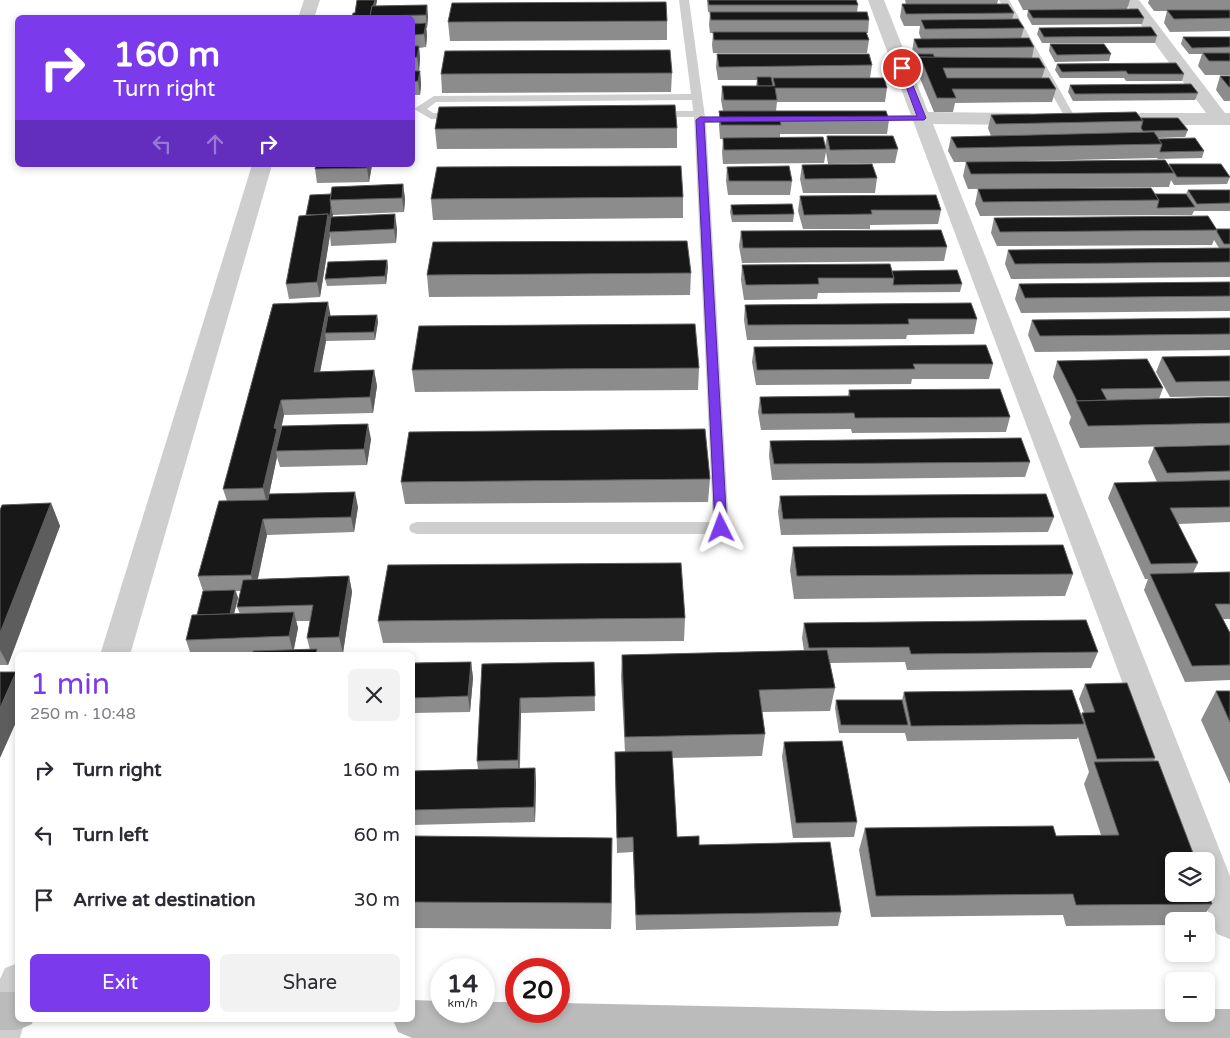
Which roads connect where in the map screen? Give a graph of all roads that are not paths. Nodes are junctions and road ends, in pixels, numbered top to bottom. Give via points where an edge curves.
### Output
1 (312, 0) edge
2 (684, 0) edge
3 (876, 0) edge
4 (1004, 0) edge
5 (1131, 0) edge
6 (307, 15) edge
7 (697, 98) junction
8 (640, 114) edge
9 (470, 116) edge
10 (700, 117) junction
11 (922, 118) junction
12 (1225, 118) edge
13 (854, 119) edge
14 (1071, 119) junction
15 (1091, 119) edge
16 (1121, 119) edge
17 (748, 120) edge
18 (261, 167) edge
19 (417, 528) dead end
20 (116, 652) edge
21 (1230, 922) edge
22 (415, 1019) edge
23 (1230, 1028) edge
24 (939, 1034) edge

1 - 6 street
2 - 7 lane
3 - 11 street
4 - 14 lane
5 - 12 street
7 - 9 lane via 434,99 419,109 430,116
7 - 10 lane
8 - 10 lane
10 - 17 lane
10 - 19 lane via 721,528
11 - 13 lane
11 - 14 street
11 - 21 street
12 - 16 street
14 - 15 street
18 - 20 street
22 - 24 main road
23 - 24 main road

